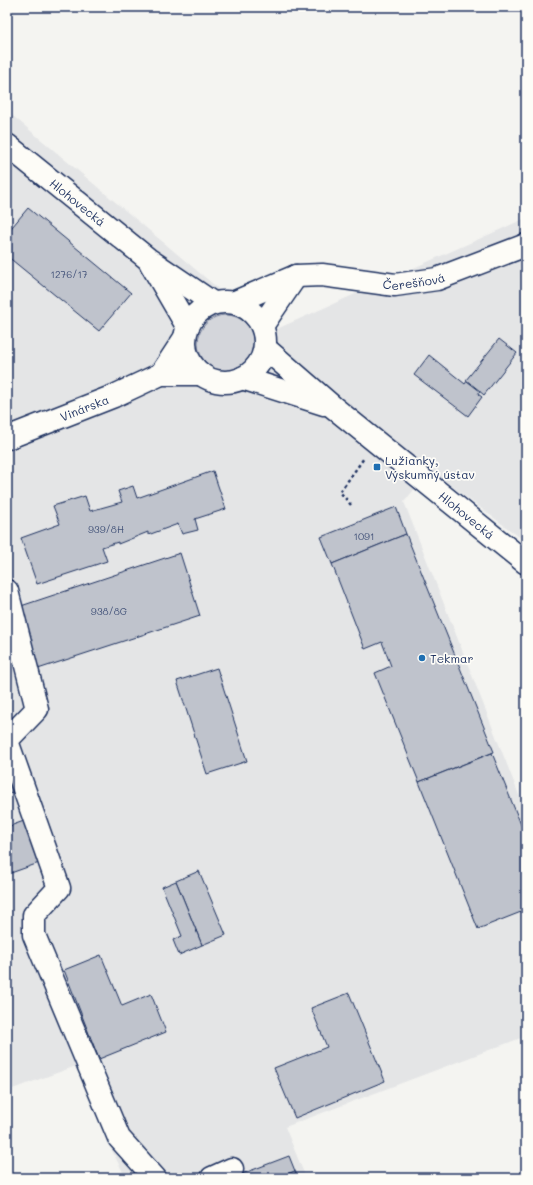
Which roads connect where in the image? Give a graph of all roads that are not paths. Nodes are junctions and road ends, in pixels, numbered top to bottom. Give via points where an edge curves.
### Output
1 (7, 145) edge
2 (526, 245) edge
3 (148, 259) junction
4 (296, 276) junction
5 (235, 302) junction
6 (213, 303) junction
7 (262, 326) junction
8 (186, 332) junction
9 (265, 348) junction
10 (161, 374) junction
11 (201, 374) junction
12 (242, 378) junction
13 (333, 407) junction
14 (7, 438) edge
15 (526, 563) edge
16 (7, 591) edge
17 (7, 741) edge
18 (232, 1169) dead end
19 (155, 1178) edge
20 (212, 1178) edge

1 - 3 main road, Hlohovecká
2 - 4 main road, Čerešňová via 437,280 395,285 322,275
3 - 6 main road, Hlohovecká
3 - 8 main road, Hlohovecká
4 - 5 main road, Čerešňová
4 - 7 main road
5 - 6 main road
5 - 7 main road via 251,311
6 - 8 main road via 198,311
7 - 9 main road
8 - 10 main road
8 - 11 main road via 188,358
9 - 12 main road via 255,369
9 - 13 main road, Hlohovecká
10 - 11 main road, Vinárska
10 - 14 main road, Vinárska via 114,396
11 - 12 main road via 216,381 230,382
12 - 13 main road, Hlohovecká
13 - 15 main road, Hlohovecká
16 - 17 main road via 37,709
17 - 19 main road via 59,888 34,915 34,935 119,1138
18 - 20 main road

